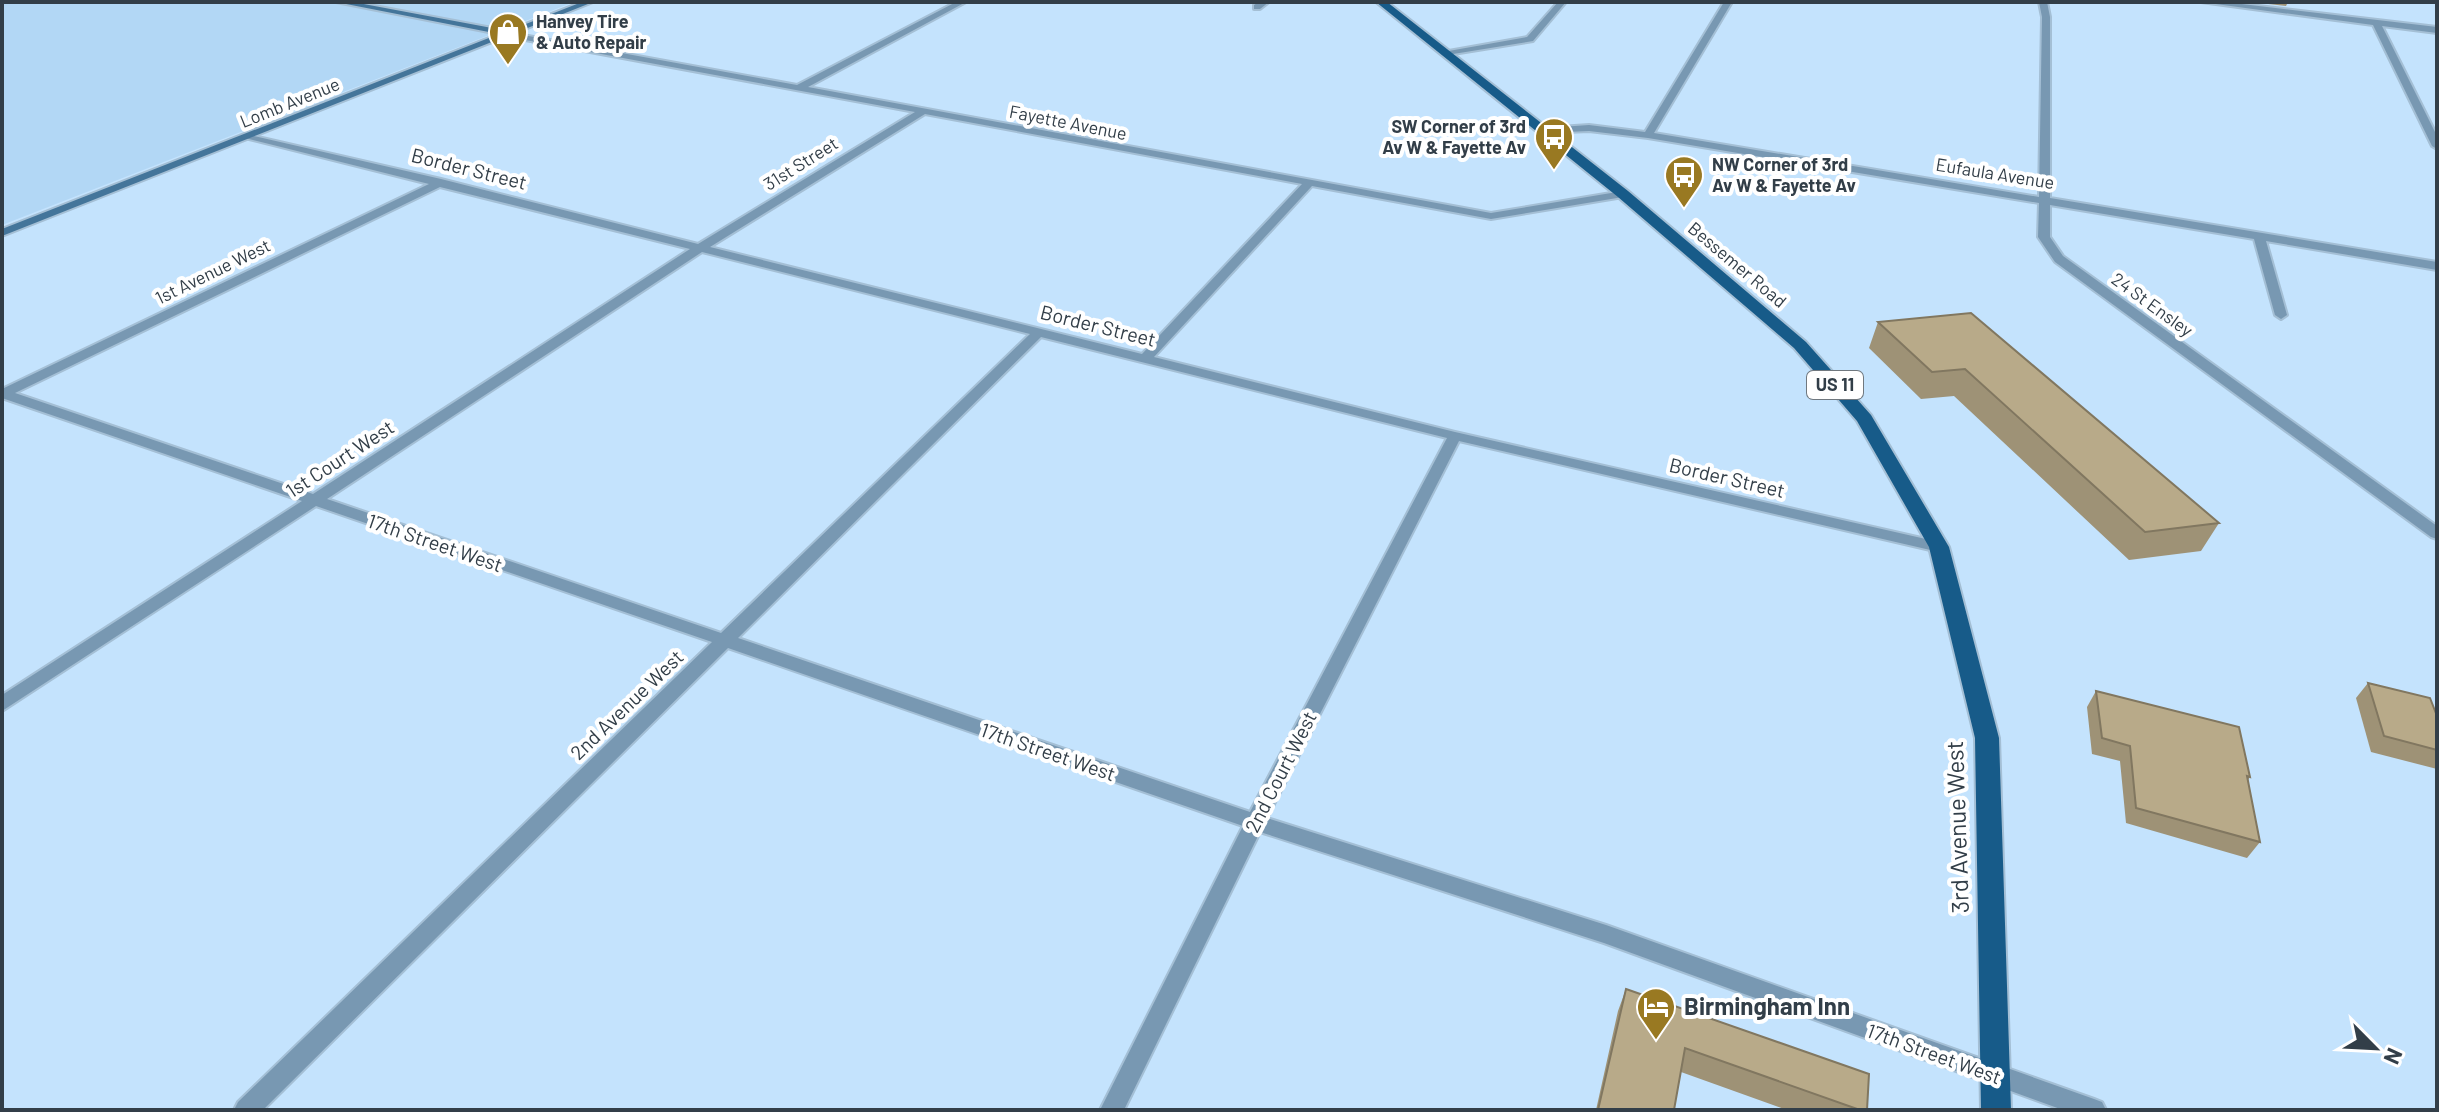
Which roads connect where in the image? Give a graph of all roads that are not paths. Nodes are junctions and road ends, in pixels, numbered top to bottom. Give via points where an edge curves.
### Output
1 (340, 2) edge
2 (589, 2) edge
3 (962, 2) edge
4 (1381, 2) edge
5 (1562, 2) edge
6 (1728, 2) edge
7 (2043, 2) edge
8 (2205, 2) edge
9 (2326, 2) edge
10 (2332, 17) junction
11 (2376, 23) junction
12 (2437, 30) edge
13 (509, 34) junction
14 (1447, 52) junction
15 (798, 88) junction
16 (922, 112) junction
17 (1546, 131) junction
18 (1648, 135) junction
19 (249, 136) junction
20 (2437, 146) edge
21 (441, 182) junction
22 (1308, 184) junction
23 (1623, 194) junction
24 (2042, 200) junction
25 (2, 233) edge
26 (2259, 236) junction
27 (700, 248) junction
28 (2437, 266) edge
29 (2281, 315) dead end
30 (1039, 332) junction
31 (1146, 358) junction
32 (2, 394) edge
33 (1455, 436) junction
34 (314, 500) junction
35 (2437, 534) edge
36 (1939, 547) junction
37 (722, 642) junction
38 (2, 704) edge
39 (1255, 822) junction
40 (1995, 1076) junction
41 (246, 1110) edge
42 (1112, 1110) edge
43 (1996, 1110) edge
44 (2094, 1110) edge

1 - 13 main road
2 - 13 main road, Lomb Avenue
3 - 15 street
4 - 14 main road, Bessemer Road / US 11
5 - 14 street via 1530,39
6 - 18 street
7 - 24 street, 24 St Ensley
8 - 10 street
9 - 10 street
10 - 11 street
11 - 12 street
11 - 20 street
13 - 15 street, Fayette Avenue
13 - 19 main road, Lomb Avenue
14 - 17 main road, Bessemer Road / US 11
15 - 16 street, Fayette Avenue
16 - 22 street, Fayette Avenue
16 - 27 street, 31st Street
17 - 18 street, Eufaula Avenue via 1589,128
17 - 23 main road, Bessemer Road / US 11
18 - 24 street, Eufaula Avenue
19 - 21 street, Border Street
19 - 25 main road, Lomb Avenue
21 - 27 street, Border Street
21 - 32 street, 1st Avenue West
22 - 23 street, Fayette Avenue via 1491,216
22 - 31 street
23 - 36 main road, Bessemer Road / US 11 via 1804,350 1865,419
24 - 26 street, Eufaula Avenue
24 - 35 street, 24 St Ensley via 2044,237 2059,259
26 - 28 street, Eufaula Avenue
26 - 29 street
27 - 30 street, Border Street
27 - 34 street, 1st Court West
30 - 31 street, Border Street
30 - 37 street, 2nd Avenue West
31 - 33 street, Border Street
32 - 34 street, 17th Street West
33 - 36 street, Border Street
33 - 39 street, 2nd Court West
34 - 37 street, 17th Street West
34 - 38 street, 1st Court West
36 - 40 main road, 3rd Avenue West / US 11 via 1987,738
37 - 39 street, 17th Street West
37 - 41 street, 2nd Avenue West
39 - 40 street, 17th Street West via 1606,934
39 - 42 street, 2nd Court West
40 - 43 main road, 3rd Avenue West / US 11
40 - 44 street, 17th Street West

